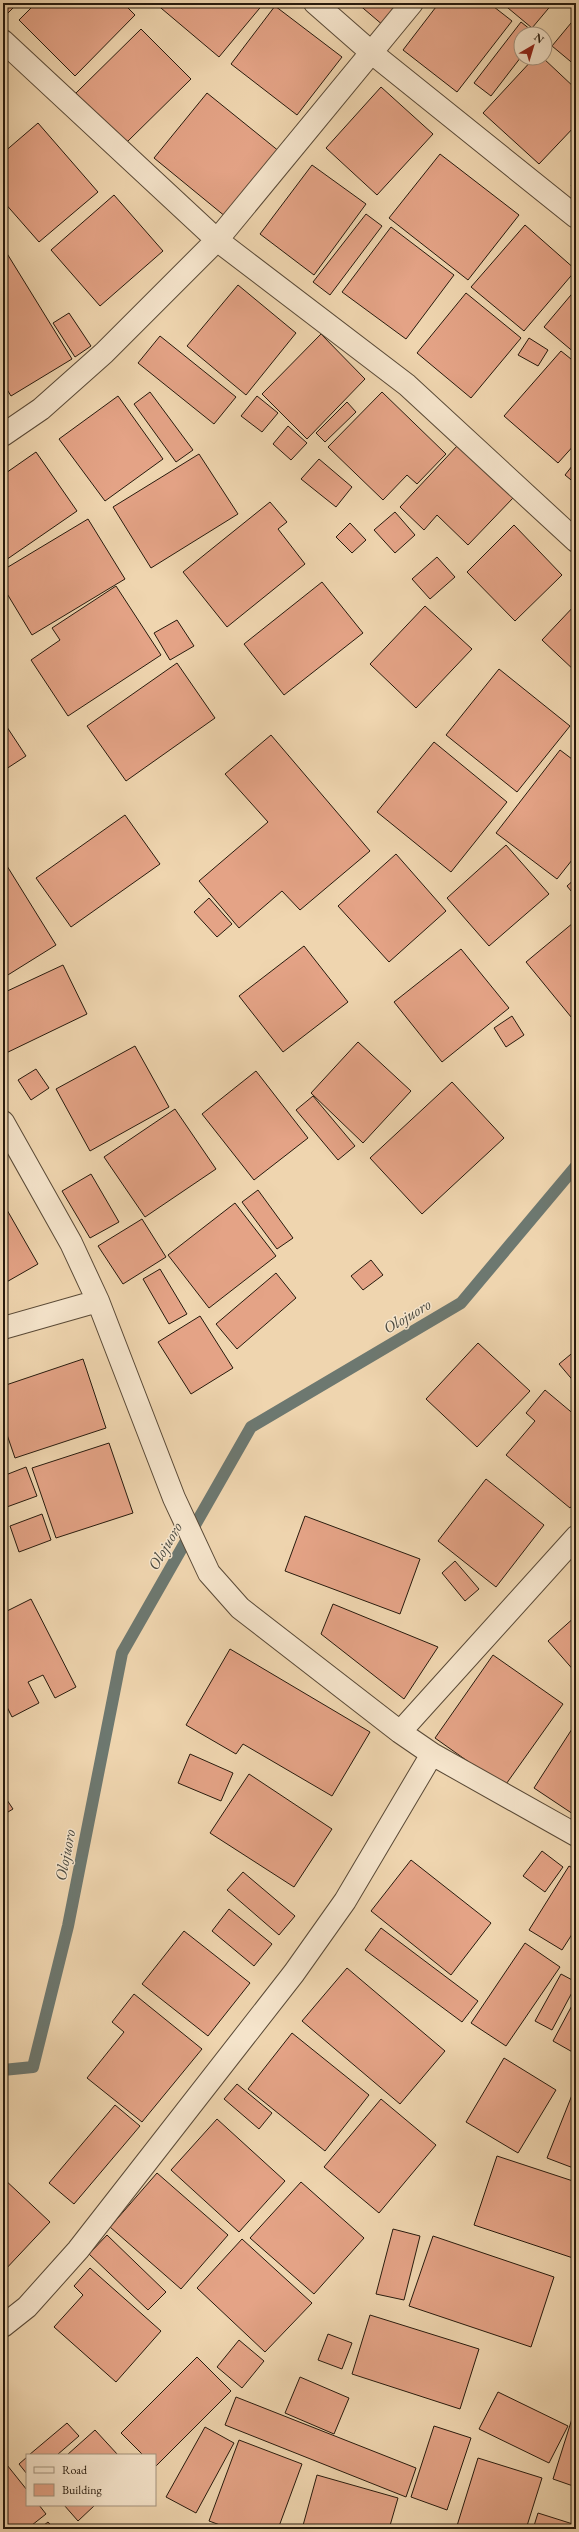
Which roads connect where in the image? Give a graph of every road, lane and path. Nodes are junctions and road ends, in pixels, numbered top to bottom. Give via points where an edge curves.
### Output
1 (315, 3) edge
2 (412, 3) edge
3 (3, 41) edge
4 (372, 54) junction
5 (576, 217) edge
6 (217, 240) junction
7 (3, 436) edge
8 (576, 541) edge
9 (3, 1122) edge
10 (98, 1301) junction
11 (3, 1328) edge
12 (576, 1537) edge
13 (400, 1732) junction
14 (432, 1754) junction
15 (576, 1836) edge
16 (3, 2326) edge

1 - 4 street
2 - 4 street
3 - 6 street
4 - 5 street
4 - 6 street
6 - 7 street via 104,353 41,409
6 - 8 street via 407,385
9 - 10 street via 71,1244
10 - 11 street
10 - 13 street via 174,1498 209,1573 240,1608
12 - 13 street
13 - 14 street
14 - 15 street
14 - 16 street via 345,1901 294,1973 78,2250 27,2307

